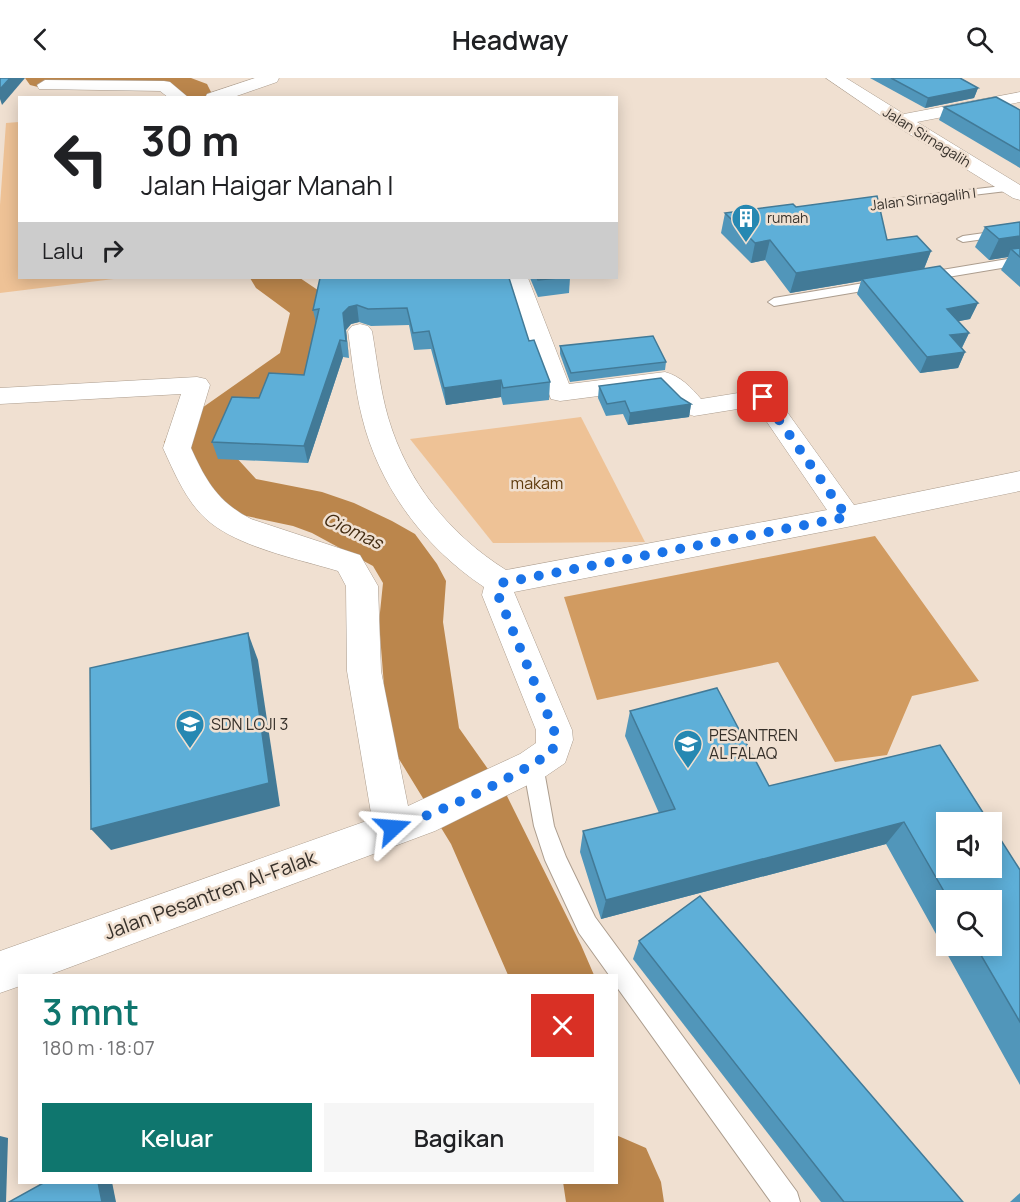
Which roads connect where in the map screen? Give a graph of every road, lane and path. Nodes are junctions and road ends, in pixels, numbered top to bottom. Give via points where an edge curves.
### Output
1 (271, 78) edge
2 (834, 78) edge
3 (45, 85) dead end
4 (178, 96) edge
5 (219, 96) edge
6 (1020, 97) edge
7 (899, 120) junction
8 (1016, 191) edge
9 (845, 208) edge
10 (1020, 231) edge
11 (963, 239) dead end
12 (1020, 261) edge
13 (915, 278) edge
14 (517, 279) edge
15 (891, 282) edge
16 (774, 302) dead end
17 (360, 331) dead end
18 (0, 396) edge
19 (1020, 480) edge
20 (847, 517) junction
21 (501, 583) junction
22 (522, 770) junction
23 (407, 824) junction
24 (0, 972) edge
25 (787, 1202) edge

1 - 5 street
2 - 7 street, Jalan Sirnagalih
3 - 4 street via 164,86
6 - 7 street
7 - 8 street, Jalan Sirnagalih
8 - 9 lane, Jalan Sirnagalih I
10 - 11 lane
12 - 13 lane
14 - 20 street via 560,393 665,380 684,394 694,408 763,397
15 - 16 lane
17 - 21 street via 375,416 394,470 432,525 464,557
18 - 23 street via 197,385 177,448 194,486 217,513 246,529 349,563 362,586 364,672
19 - 20 street
20 - 21 street
21 - 22 street, Jalan Pesantren Al-Falak via 498,595 554,730 552,752
22 - 23 street, Jalan Pesantren Al-Falak
22 - 25 lane via 586,925
23 - 24 street, Jalan Pesantren Al-Falak

